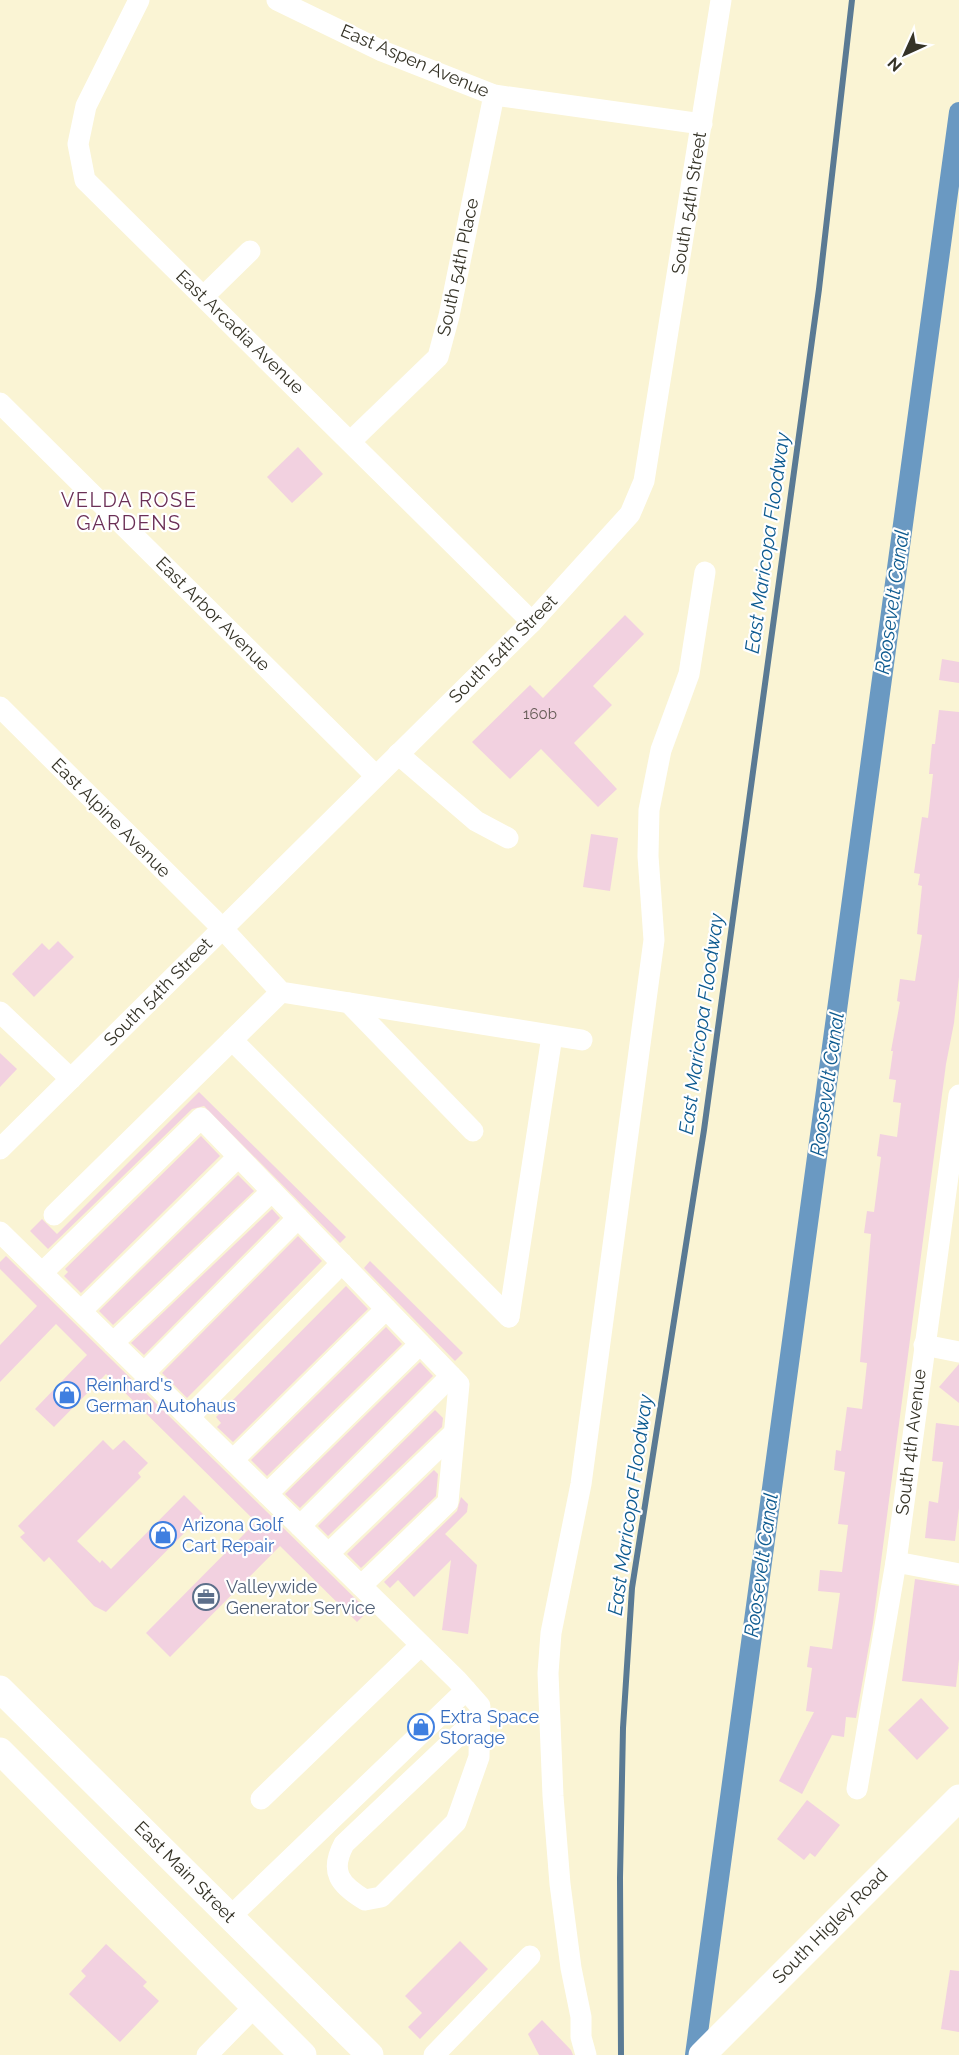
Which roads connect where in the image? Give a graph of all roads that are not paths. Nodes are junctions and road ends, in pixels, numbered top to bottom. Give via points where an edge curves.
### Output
1 (139, 0) edge
2 (277, 0) edge
3 (721, 0) edge
4 (494, 95) junction
5 (702, 124) junction
6 (250, 251) dead end
7 (204, 296) junction
8 (0, 403) edge
9 (351, 441) junction
10 (705, 572) dead end
11 (532, 622) junction
12 (0, 707) edge
13 (398, 754) junction
14 (375, 775) junction
15 (508, 838) dead end
16 (222, 928) junction
17 (281, 992) junction
18 (349, 1003) junction
19 (0, 1012) edge
20 (552, 1036) junction
21 (232, 1040) junction
22 (582, 1040) dead end
23 (71, 1079) junction
24 (959, 1095) edge
25 (473, 1131) dead end
26 (956, 1140) edge
27 (0, 1149) edge
28 (238, 1157) junction
29 (272, 1191) junction
30 (54, 1215) dead end
31 (298, 1218) junction
32 (0, 1232) edge
33 (342, 1263) junction
34 (42, 1273) junction
35 (386, 1309) junction
36 (81, 1311) junction
37 (113, 1343) junction
38 (420, 1344) junction
39 (924, 1345) junction
40 (959, 1352) edge
41 (144, 1373) junction
42 (451, 1376) junction
43 (189, 1417) junction
44 (454, 1433) junction
45 (233, 1460) junction
46 (267, 1494) junction
47 (300, 1526) junction
48 (328, 1554) junction
49 (896, 1562) junction
50 (959, 1574) edge
51 (361, 1586) junction
52 (421, 1645) junction
53 (0, 1689) edge
54 (466, 1690) junction
55 (480, 1723) junction
56 (0, 1751) edge
57 (857, 1789) dead end
58 (959, 1797) edge
59 (261, 1799) dead end
60 (231, 1916) junction
61 (530, 1956) dead end
62 (254, 2007) junction
63 (708, 2049) edge
64 (207, 2055) edge
65 (303, 2055) edge
66 (370, 2055) edge
67 (434, 2055) edge
68 (586, 2055) edge

1 - 7 street, East Arcadia Avenue via 86,106 78,144 85,180
2 - 4 street, East Aspen Avenue via 382,51
3 - 5 street, South 54th Street
4 - 5 street, East Aspen Avenue
4 - 9 street, South 54th Place via 438,357
5 - 11 street, South 54th Street via 644,481 630,514
6 - 7 street
7 - 9 street, East Arcadia Avenue
8 - 14 street, East Arbor Avenue
9 - 11 street, East Arcadia Avenue
10 - 68 street via 689,674 661,750 649,810 654,940 581,1484 551,1633 548,1673 560,1884
11 - 13 street, South 54th Street
12 - 16 street, East Alpine Avenue
13 - 14 street, South 54th Street
13 - 15 street via 476,821
14 - 16 street, South 54th Street
16 - 17 street, East Alpine Avenue
16 - 23 street, South 54th Street
17 - 18 street
17 - 21 street
18 - 20 street
18 - 25 street
19 - 23 street
20 - 21 street via 509,1317
20 - 22 street
21 - 30 street
23 - 27 street, South 54th Street
24 - 26 street, South 4th Avenue
26 - 39 street, South 4th Avenue
28 - 29 street
28 - 34 street via 201,1118
28 - 36 street
29 - 31 street
29 - 37 street
31 - 33 street
31 - 41 street
32 - 34 street
33 - 35 street
33 - 43 street
34 - 36 street
35 - 38 street
35 - 45 street
36 - 37 street
37 - 41 street
38 - 42 street
38 - 46 street
39 - 40 street
39 - 49 street, South 4th Avenue
41 - 43 street
42 - 44 street via 459,1384
42 - 47 street
43 - 45 street
44 - 48 street
44 - 51 street via 448,1502
45 - 46 street
46 - 47 street
47 - 48 street
48 - 51 street
49 - 50 street
49 - 57 street, South 4th Avenue
51 - 52 street
52 - 54 street
52 - 59 street
53 - 60 main road, East Main Street
54 - 55 street via 480,1706
54 - 60 street
55 - 55 street via 479,1757 456,1822 381,1897 364,1900 349,1890 337,1874 337,1857 344,1844 461,1732
56 - 62 main road
58 - 63 main road, South Higley Road
60 - 66 main road, East Main Street
61 - 67 street
62 - 64 street
62 - 65 main road

